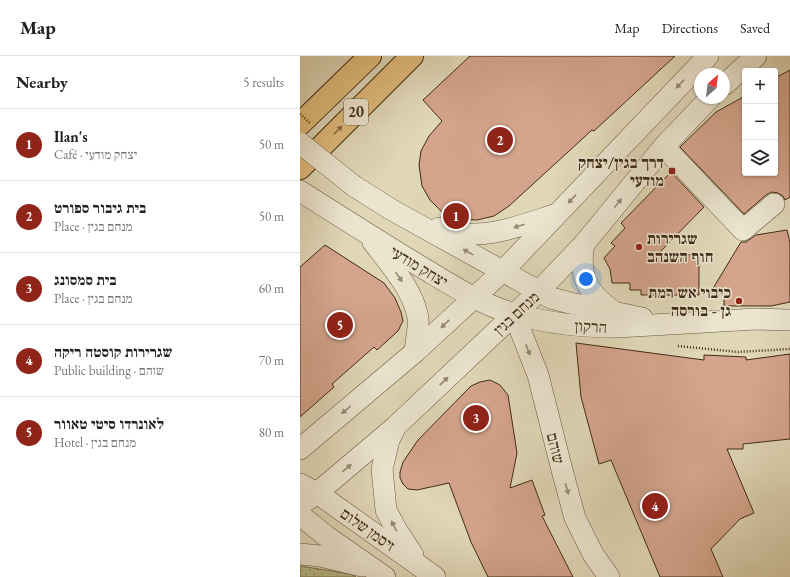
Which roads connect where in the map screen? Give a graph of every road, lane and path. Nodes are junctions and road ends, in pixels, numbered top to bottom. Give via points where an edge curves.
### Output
1 (370, 56) edge
2 (412, 56) edge
3 (708, 56) edge
4 (756, 56) edge
5 (730, 80) edge
6 (704, 104) edge
7 (300, 124) edge
8 (300, 143) edge
9 (664, 147) junction
10 (300, 168) edge
11 (300, 191) edge
12 (774, 204) dead end
13 (392, 210) junction
14 (556, 215) junction
15 (368, 235) junction
16 (584, 244) junction
17 (502, 271) junction
18 (538, 291) junction
19 (473, 298) junction
20 (615, 313) junction
21 (514, 314) junction
22 (790, 320) edge
23 (670, 324) junction
24 (415, 352) junction
25 (395, 428) junction
26 (300, 449) edge
27 (309, 488) edge
28 (300, 506) edge
29 (300, 516) edge
30 (300, 554) edge
31 (430, 573) edge
32 (382, 575) edge
33 (610, 577) edge

1 - 7 highway
10 -> 2 highway, 20
3 -> 14 street
4 - 5 street
6 - 9 street, מנחם בגין
8 - 13 street, bridge via 354,186
9 - 12 street via 743,230
16 -> 9 street, מנחם בגין
11 - 15 street, יצחק מודעי
14 -> 13 street via 510,230 482,235 452,233
17 -> 13 street
14 - 17 street
15 - 19 street, יצחק מודעי
15 -> 24 street via 402,281 412,301 418,319
16 - 18 street, מנחם בגין
16 - 20 street via 582,270 588,285 597,299
17 - 18 street
17 - 19 street
18 - 20 street, הרקון via 570,304
18 - 21 street, מנחם בגין
19 - 21 street, יצחק מודעי
19 -> 24 street
20 - 23 street, הרקון
21 - 23 street, הרקון via 552,323 599,327
25 -> 21 street, מנחם בגין
21 -> 33 street, שוהם via 538,375 576,518 593,554
22 - 23 street, הרקון via 756,319
24 -> 26 street
27 -> 25 street, מנחם בגין
31 -> 25 street via 407,547 386,510 382,470 389,440
27 - 28 street, מנחם בגין
27 - 31 street, זיסמן שלום
29 - 32 street, זיסמן שלום
30 - 32 street via 348,562

